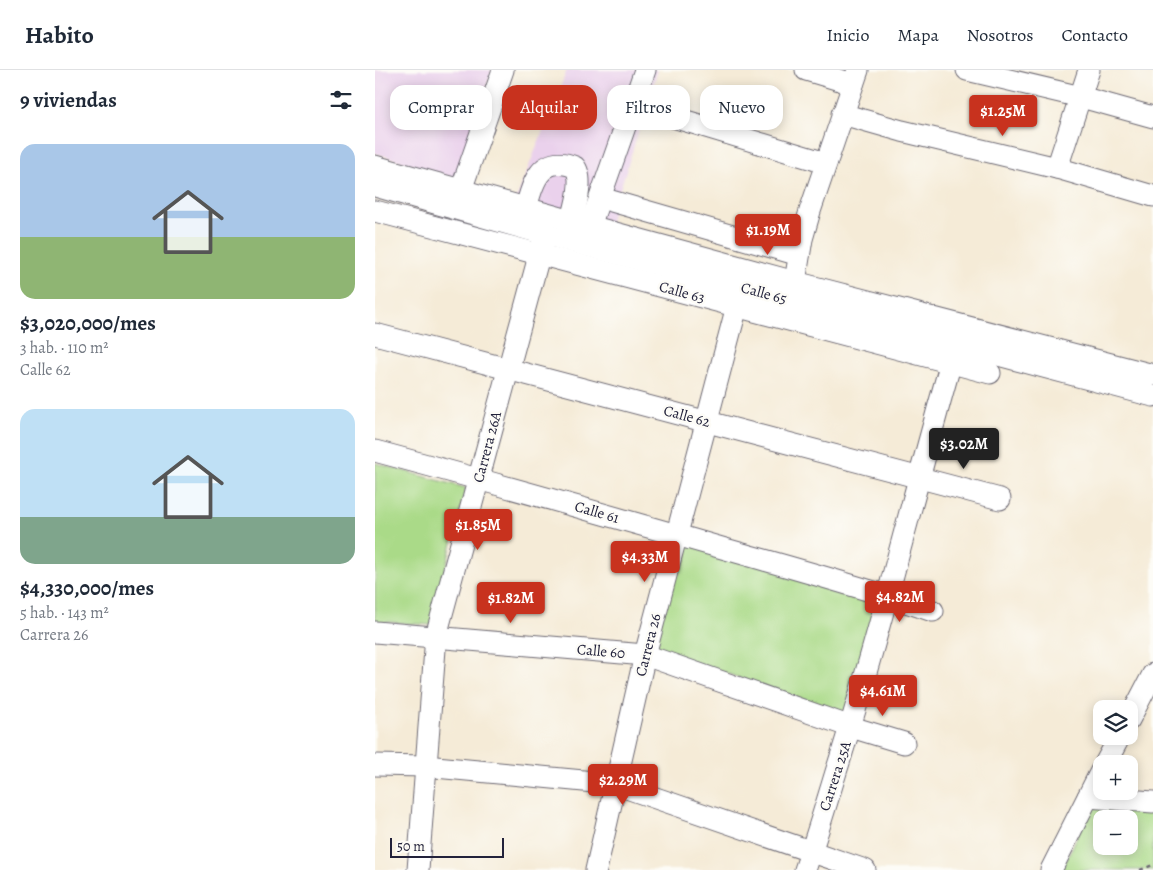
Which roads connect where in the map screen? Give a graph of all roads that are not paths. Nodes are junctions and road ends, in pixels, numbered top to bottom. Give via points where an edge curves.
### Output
1 (503, 70) edge
2 (645, 70) edge
3 (806, 70) edge
4 (967, 70) edge
5 (1089, 70) edge
6 (855, 77) edge
7 (640, 85) edge
8 (1081, 97) junction
9 (842, 114) junction
10 (1153, 117) edge
11 (690, 122) edge
12 (624, 130) edge
13 (826, 163) junction
14 (375, 166) edge
15 (1057, 168) junction
16 (375, 186) edge
17 (461, 190) junction
18 (1153, 196) edge
19 (601, 198) junction
20 (375, 211) edge
21 (524, 218) junction
22 (575, 229) junction
23 (545, 234) junction
24 (539, 254) junction
25 (799, 255) junction
26 (795, 282) junction
27 (737, 306) junction
28 (375, 334) edge
29 (951, 362) junction
30 (508, 369) junction
31 (989, 373) dead end
32 (1153, 375) edge
33 (1153, 396) edge
34 (706, 421) junction
35 (375, 451) edge
36 (919, 477) junction
37 (478, 478) junction
38 (1000, 499) dead end
39 (676, 535) junction
40 (889, 596) junction
41 (933, 611) dead end
42 (375, 632) edge
43 (436, 636) junction
44 (645, 655) junction
45 (1151, 682) edge
46 (1138, 704) edge
47 (851, 727) junction
48 (904, 743) dead end
49 (375, 765) edge
50 (425, 766) junction
51 (615, 784) junction
52 (1093, 787) edge
53 (1088, 797) junction
54 (1153, 802) edge
55 (808, 861) edge
56 (418, 870) edge
57 (596, 870) edge
58 (865, 870) edge
59 (1051, 870) edge

1 - 17 street
2 - 7 street
3 - 6 street
4 - 8 street
5 - 8 street
6 - 9 street
8 - 10 street
8 - 15 street
9 - 13 street
9 - 15 street
11 - 13 street
12 - 19 street
13 - 25 street
14 - 17 street, Calle 65
15 - 18 street
16 - 21 street, Calle 65
17 - 21 street, Calle 65
19 - 22 street
19 - 25 street
20 - 24 street, Calle 63
21 - 22 street, Calle 65
21 - 22 street via 542,169 558,162 569,164 580,176
21 - 23 street, Calle 65
22 - 23 street, Calle 65
22 - 26 street, Calle 65
22 - 33 street, Calle 65
23 - 24 street, Carrera 26A
24 - 27 street, Calle 63
24 - 30 street, Carrera 26A
25 - 26 street
26 - 32 street, Calle 65
27 - 29 street, Calle 63
27 - 34 street, Carrera 26
28 - 30 street, Calle 62
29 - 31 street, Calle 63
29 - 36 street, Carrera 25A
30 - 34 street, Calle 62
30 - 37 street, Carrera 26A
34 - 36 street, Calle 62
34 - 39 street, Carrera 26
35 - 37 street, Calle 61
36 - 38 street, Calle 62
36 - 40 street, Carrera 25A
37 - 39 street, Calle 61
37 - 43 street, Carrera 26A
39 - 40 street, Calle 61
39 - 44 street, Carrera 26
40 - 41 street, Calle 61
40 - 47 street, Carrera 25A
42 - 43 street, Calle 60
43 - 44 street, Calle 60
43 - 50 street, Carrera 26A
44 - 47 street, Calle 60
44 - 51 street, Carrera 26
45 - 46 street
47 - 48 street, Calle 60
47 - 55 street, Carrera 25A
49 - 50 street
50 - 51 street
50 - 56 street, Carrera 26A
51 - 55 street
51 - 57 street, Carrera 26
52 - 53 street
53 - 54 street
53 - 59 street
55 - 58 street

